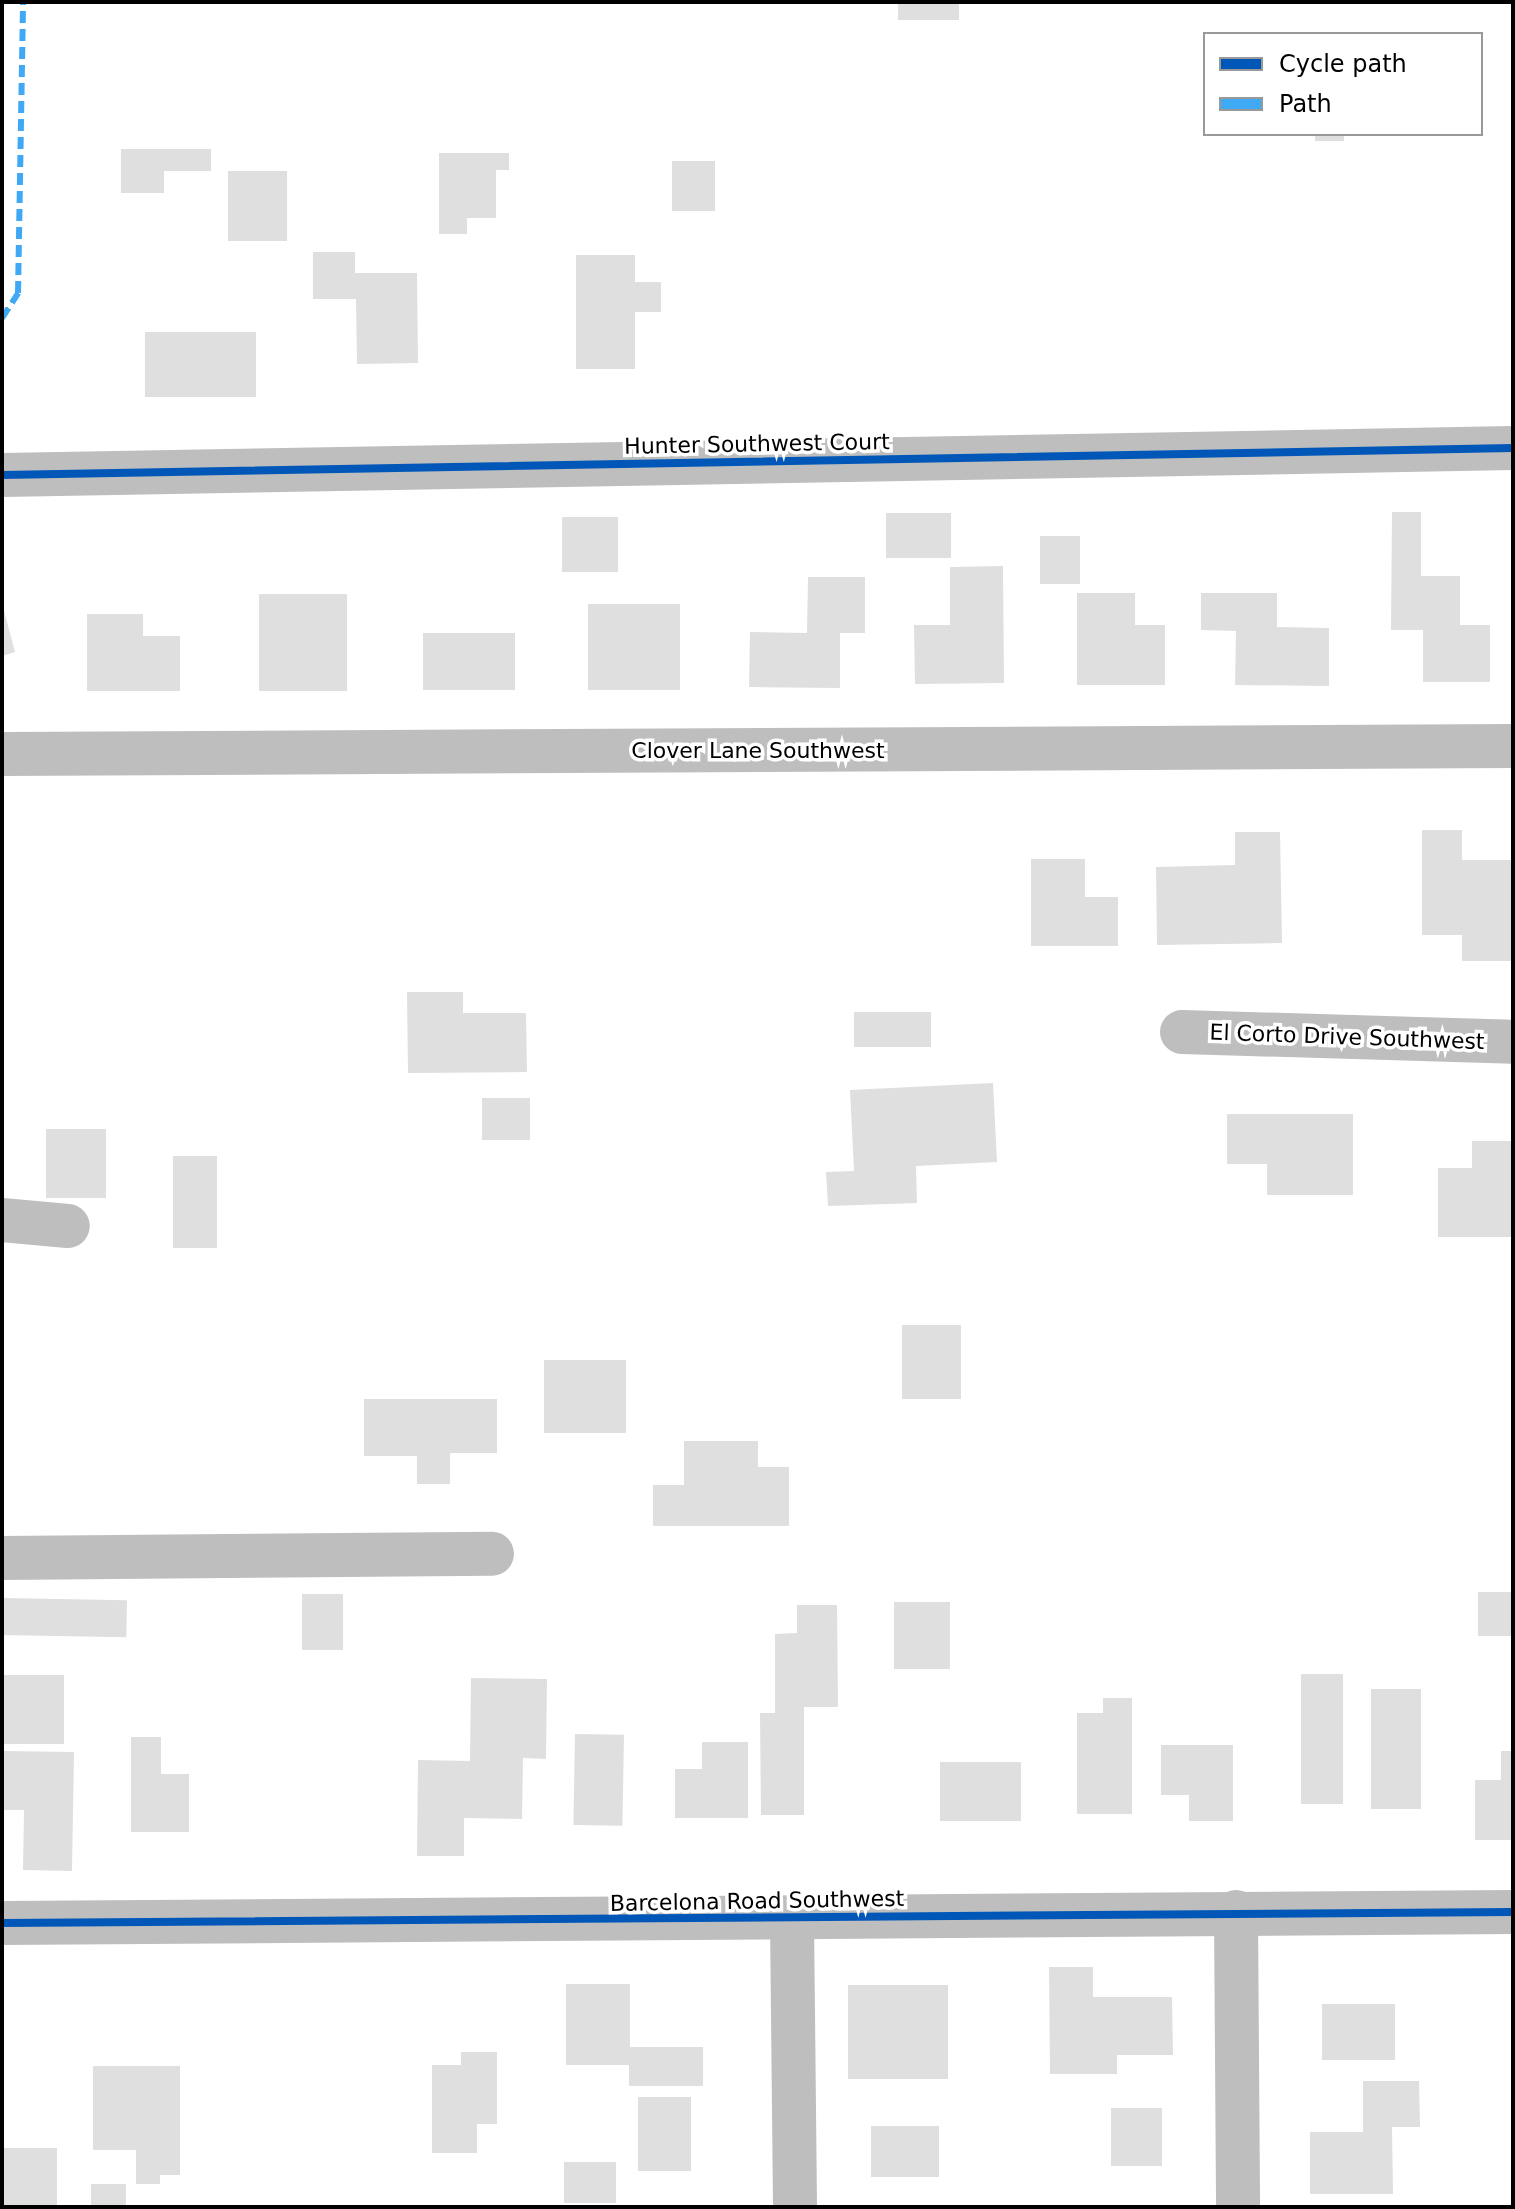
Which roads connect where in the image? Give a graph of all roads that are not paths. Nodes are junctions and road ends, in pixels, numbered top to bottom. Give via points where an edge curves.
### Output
1 (1513, 448) edge
2 (2, 475) edge
3 (1513, 746) edge
4 (2, 754) edge
5 (1182, 1032) dead end
6 (1513, 1042) edge
7 (2, 1220) edge
8 (68, 1226) dead end
9 (492, 1554) dead end
10 (2, 1558) edge
11 (1236, 1912) junction
12 (1513, 1912) edge
13 (792, 1919) junction
14 (2, 1923) edge
15 (795, 2207) edge
16 (1238, 2207) edge

1 - 2 street, Hunter Southwest Court
3 - 4 street, Clover Lane Southwest
5 - 6 street, El Corto Drive Southwest
7 - 8 street
9 - 10 street
11 - 12 street, Barcelona Road Southwest
11 - 13 street, Barcelona Road Southwest
11 - 16 street
13 - 14 street, Barcelona Road Southwest
13 - 15 street

